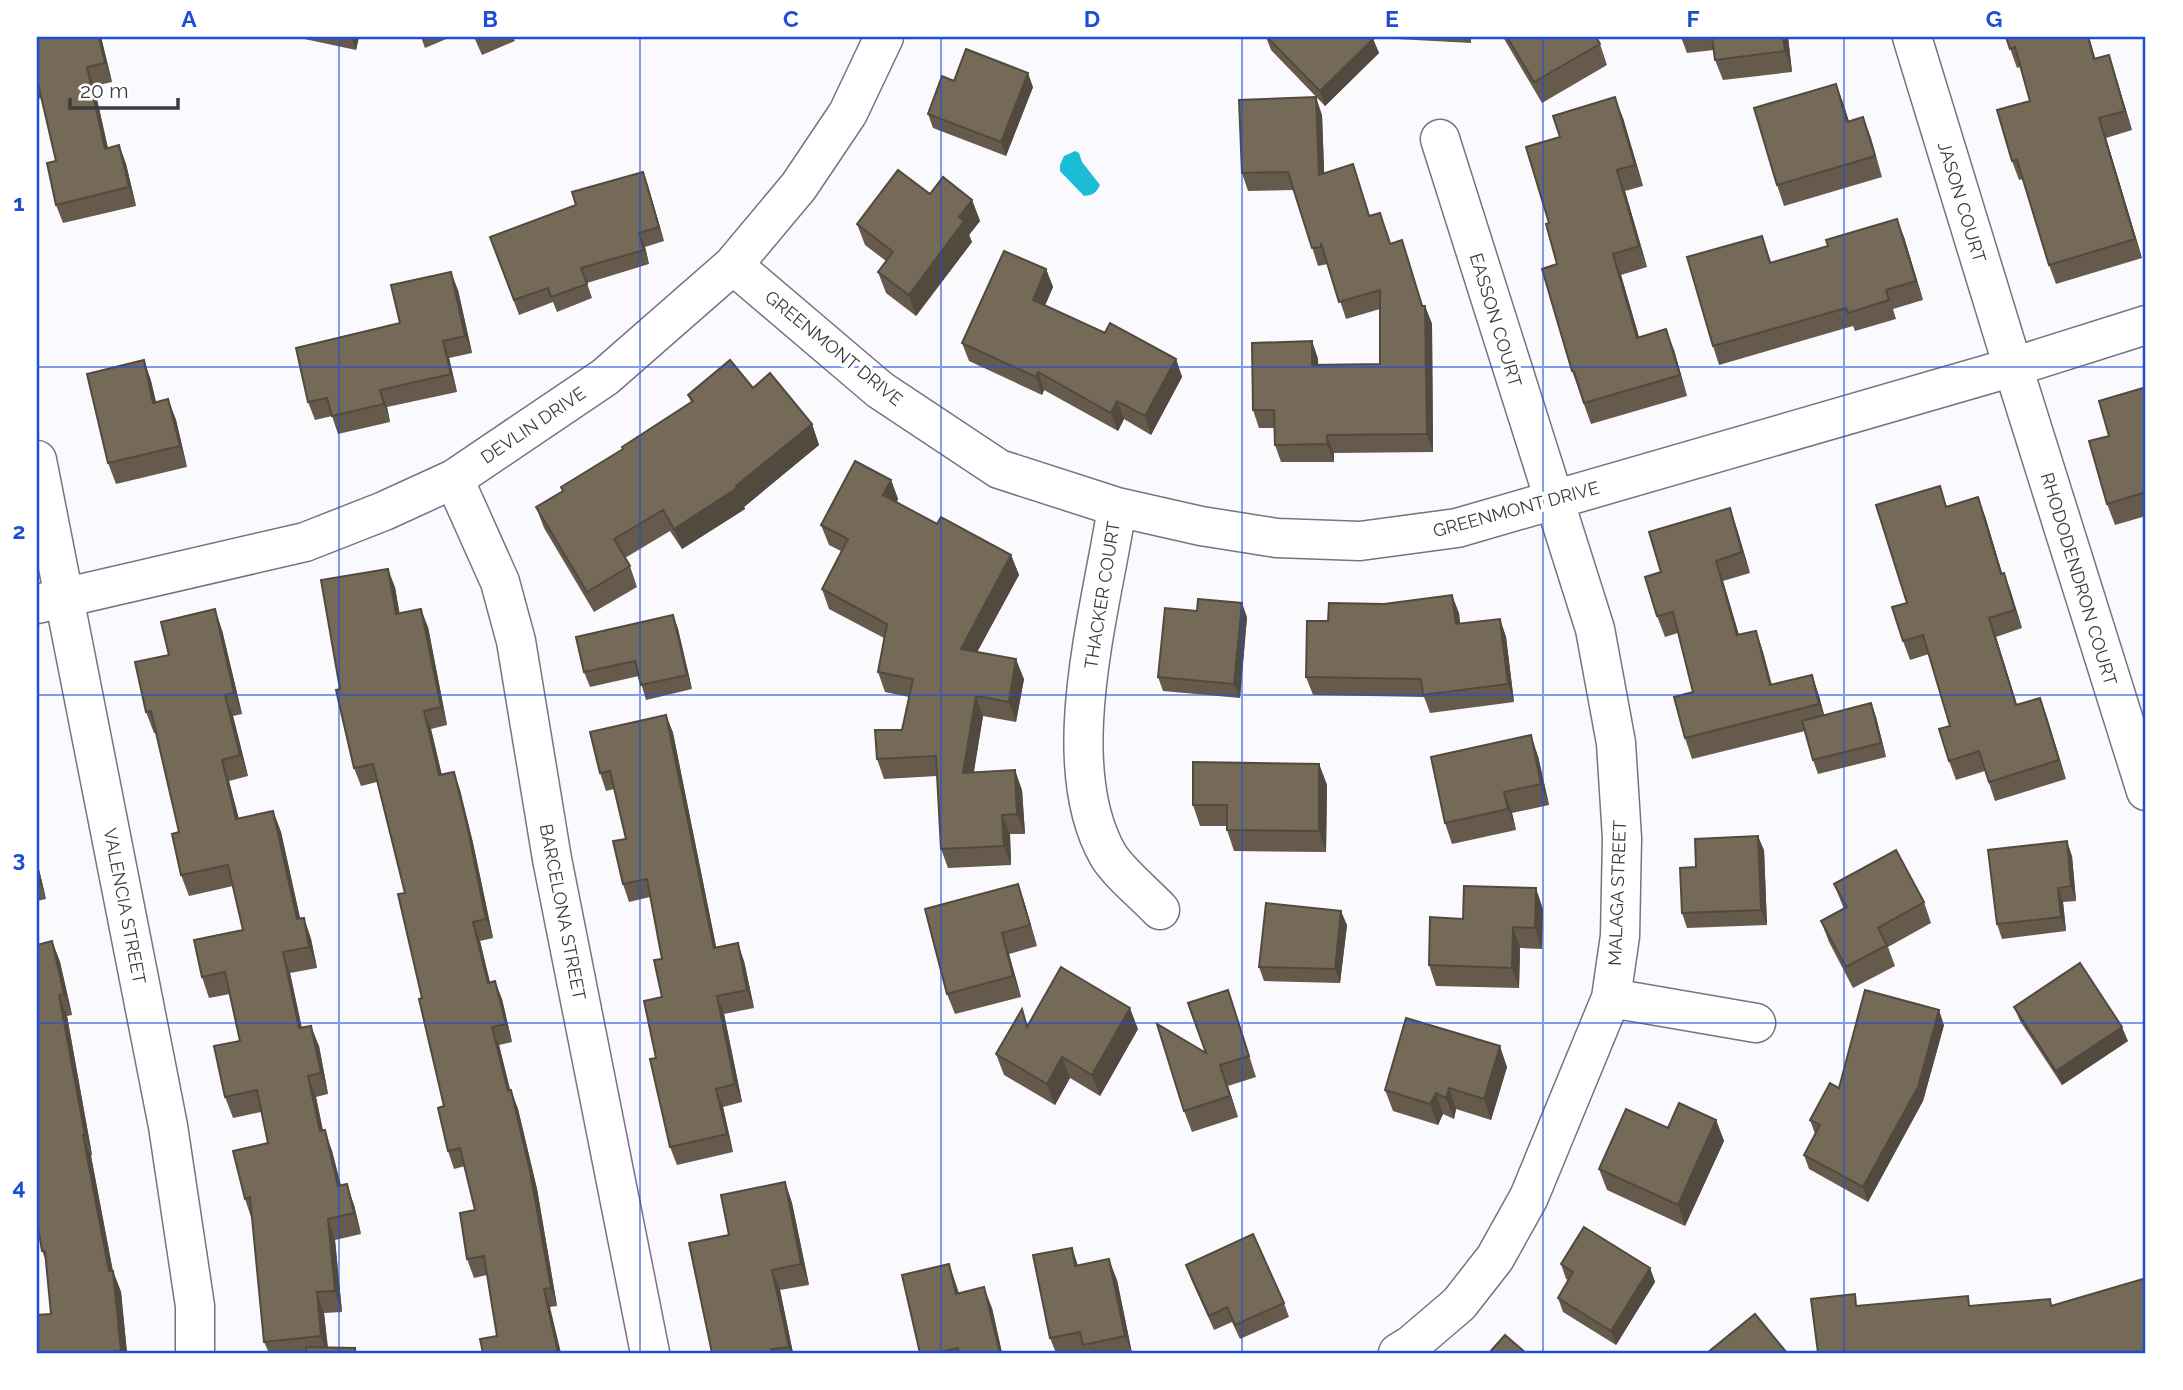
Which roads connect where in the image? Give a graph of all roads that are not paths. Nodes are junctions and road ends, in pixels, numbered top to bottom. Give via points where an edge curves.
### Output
1 (884, 37) edge
2 (1912, 37) edge
3 (1440, 139) dead end
4 (733, 265) junction
5 (2146, 325) edge
6 (2013, 367) junction
7 (37, 460) edge
8 (454, 479) junction
9 (1553, 500) junction
10 (1117, 507) junction
11 (51, 601) edge
12 (2146, 791) edge
13 (1160, 910) dead end
14 (1611, 998) junction
15 (1756, 1023) dead end
16 (195, 1353) edge
17 (650, 1353) edge
18 (1398, 1353) edge

1 - 4 street, DEVLIN DRIVE via 848,113 799,186
2 - 6 street, JASON COURT
3 - 9 street, EASSON COURT
4 - 8 street, DEVLIN DRIVE via 604,377
4 - 10 street, GREENMONT DRIVE via 880,390 999,469
5 - 6 street, GREENMONT DRIVE
6 - 9 street, GREENMONT DRIVE
6 - 12 street, RHODODENDRON COURT
7 - 11 street, VALENCIA STREET
8 - 11 street, DEVLIN DRIVE via 305,542
8 - 17 street, BARCELONA STREET via 500,582 516,641 552,859
9 - 10 street, GREENMONT DRIVE via 1457,528 1360,541 1277,538
9 - 14 street, MALAGA STREET via 1595,629 1616,743 1622,838 1619,936
10 - 13 street, THACKER COURT via 1090,652 1084,749 1090,815 1109,857
11 - 16 street, VALENCIA STREET via 168,1126 195,1306
14 - 15 street
14 - 18 street, MALAGA STREET via 1529,1197 1495,1258 1459,1304

